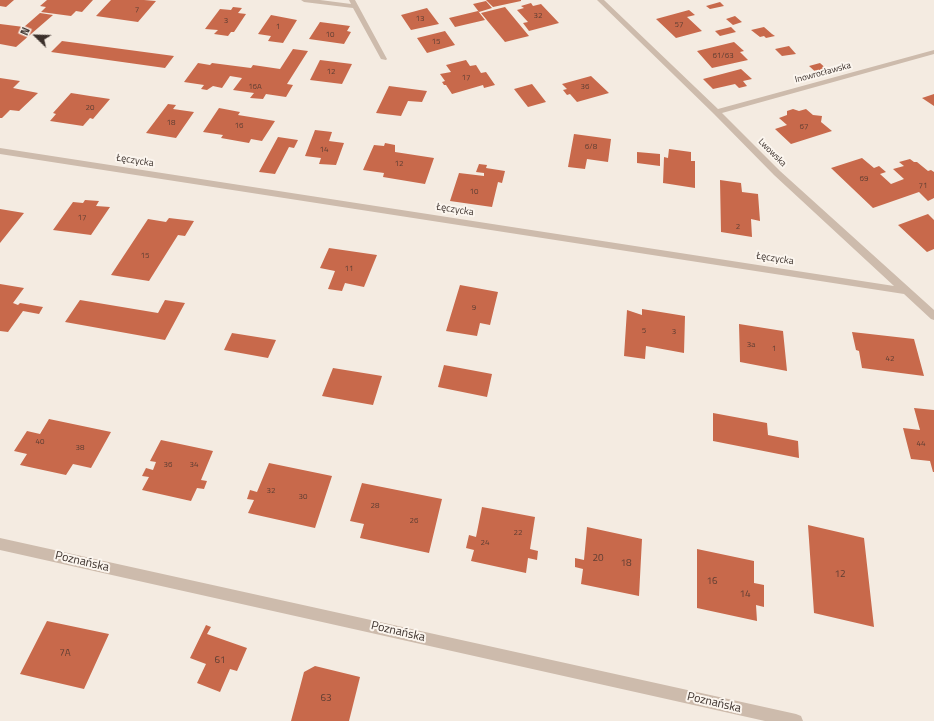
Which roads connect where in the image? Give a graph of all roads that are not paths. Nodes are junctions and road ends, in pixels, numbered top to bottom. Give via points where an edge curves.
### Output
1 (304, 0) edge
2 (600, 0) edge
3 (354, 3) edge
4 (934, 52) edge
5 (384, 59) dead end
6 (717, 112) junction
7 (0, 151) edge
8 (906, 291) junction
9 (934, 316) edge
10 (0, 544) edge
11 (796, 721) edge

1 - 3 street
2 - 6 street, Lwowska
3 - 5 street
4 - 6 street, Inowrocławska
6 - 8 street, Lwowska via 778,173
7 - 8 street, Łęczycka
8 - 9 street, Lwowska
10 - 11 street, Poznańska

